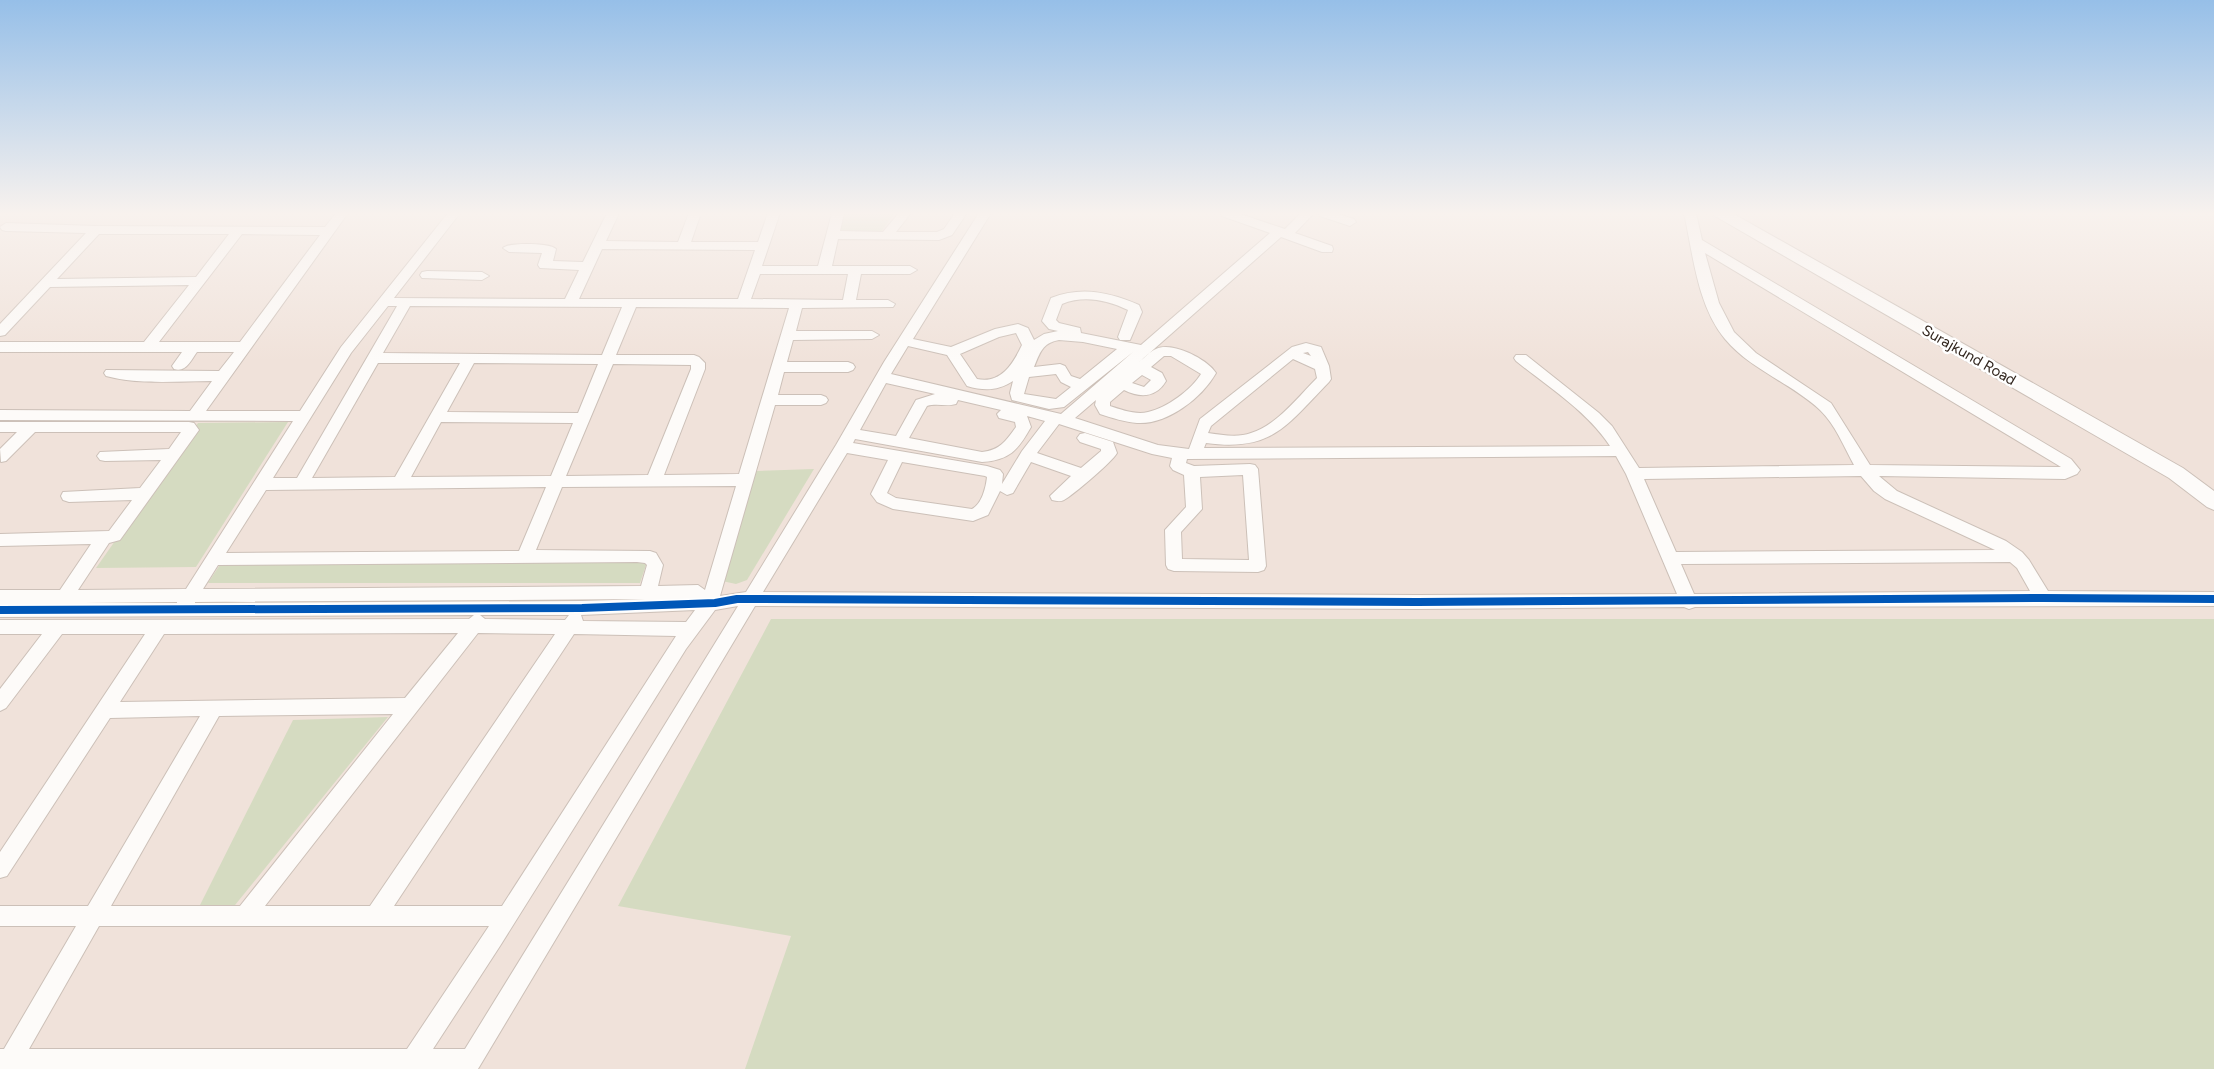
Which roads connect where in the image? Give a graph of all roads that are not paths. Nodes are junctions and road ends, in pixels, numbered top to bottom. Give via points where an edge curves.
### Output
1 (66, 263) edge
2 (213, 263) edge
3 (305, 263) edge
4 (414, 263) edge
5 (546, 263) edge
6 (589, 263) edge
7 (757, 263) edge
8 (826, 263) edge
9 (954, 263) edge
10 (1246, 263) edge
11 (1701, 263) edge
12 (1731, 263) edge
13 (1808, 263) edge
14 (1826, 263) edge
15 (588, 266) junction
16 (754, 270) junction
17 (824, 270) junction
18 (855, 270) junction
19 (910, 270) dead end
20 (427, 276) dead end
21 (482, 276) dead end
22 (198, 281) junction
23 (47, 284) junction
24 (382, 302) junction
25 (406, 302) junction
26 (570, 303) junction
27 (631, 303) junction
28 (743, 303) junction
29 (797, 303) junction
30 (849, 304) junction
31 (888, 304) dead end
32 (0, 332) edge
33 (872, 335) dead end
34 (787, 336) junction
35 (904, 342) junction
36 (1126, 342) junction
37 (149, 346) junction
38 (194, 346) junction
39 (0, 347) edge
40 (245, 347) junction
41 (1147, 347) junction
42 (952, 352) junction
43 (374, 358) junction
44 (1520, 358) dead end
45 (469, 359) junction
46 (607, 360) junction
47 (179, 366) dead end
48 (778, 367) junction
49 (848, 367) dead end
50 (111, 373) dead end
51 (1024, 373) junction
52 (1127, 375) junction
53 (224, 376) junction
54 (882, 377) junction
55 (1083, 386) junction
56 (769, 400) junction
57 (821, 400) dead end
58 (0, 415) edge
59 (194, 416) junction
60 (303, 416) junction
61 (437, 417) junction
62 (582, 418) junction
63 (1056, 421) junction
64 (0, 428) edge
65 (30, 428) junction
66 (1200, 437) junction
67 (847, 440) junction
68 (898, 449) junction
69 (1621, 451) junction
70 (175, 454) junction
71 (1188, 454) junction
72 (1027, 455) junction
73 (104, 456) dead end
74 (1, 457) edge
75 (1864, 470) junction
76 (1192, 472) junction
77 (1634, 474) junction
78 (1084, 475) junction
79 (746, 480) junction
80 (654, 481) junction
81 (556, 482) junction
82 (400, 483) junction
83 (262, 484) junction
84 (300, 484) junction
85 (2214, 487) edge
86 (1007, 489) dead end
87 (145, 494) junction
88 (69, 496) dead end
89 (1058, 496) dead end
90 (2214, 502) edge
91 (104, 538) junction
92 (0, 540) edge
93 (525, 556) junction
94 (2016, 556) junction
95 (215, 558) junction
96 (1672, 558) junction
97 (647, 593) junction
98 (0, 597) edge
99 (712, 597) junction
100 (64, 598) junction
101 (2043, 598) junction
102 (744, 599) junction
103 (2214, 600) edge
104 (1690, 602) junction
105 (186, 603) junction
106 (367, 608) junction
107 (487, 608) junction
108 (582, 608) junction
109 (257, 609) junction
110 (0, 610) edge
111 (249, 626) junction
112 (356, 626) junction
113 (472, 626) junction
114 (0, 627) edge
115 (57, 627) junction
116 (159, 627) junction
117 (571, 627) junction
118 (690, 629) junction
119 (0, 703) edge
120 (410, 706) junction
121 (214, 709) junction
122 (104, 710) junction
123 (0, 868) edge
124 (0, 916) edge
125 (94, 916) junction
126 (245, 916) junction
127 (375, 916) junction
128 (507, 916) junction
129 (5, 1060) edge
130 (191, 1064) edge
131 (410, 1065) edge
132 (468, 1065) edge

1 - 23 street
2 - 22 street
3 - 40 street
4 - 24 street
5 - 15 street
6 - 15 street
7 - 16 street
8 - 17 street
9 - 35 street
10 - 41 street
11 - 75 street via 1706,288 1728,333 1750,355 1826,407
12 - 75 street via 2066,463 2072,470 2065,473
13 - 90 main road, Surajkund Road via 2176,473
14 - 85 main road, Surajkund Road
15 - 26 street
16 - 17 street
16 - 28 street
17 - 18 street
18 - 19 street
18 - 30 street
20 - 21 street
22 - 23 street
22 - 37 street
23 - 32 street
24 - 25 street
24 - 60 street
25 - 26 street
25 - 43 street
26 - 27 street
27 - 28 street
27 - 46 street
28 - 29 street
29 - 30 street
29 - 34 street
30 - 31 street
33 - 34 street
34 - 48 street
35 - 42 street
35 - 54 street
36 - 36 street via 1054,326 1049,321 1056,300 1077,295 1115,298 1134,308
36 - 41 street
36 - 51 street via 1071,335 1050,338 1041,341 1034,350
36 - 55 street
37 - 38 street
37 - 39 street
38 - 40 street
38 - 47 street
40 - 53 street
41 - 52 street
42 - 42 street via 972,383 989,385 1015,372 1029,345 1023,331 1018,328 995,333
43 - 45 street
43 - 84 street
44 - 69 street via 1594,417
45 - 46 street
45 - 61 street
46 - 62 street
46 - 80 street via 691,360 699,365
48 - 49 street
48 - 56 street
50 - 53 street
51 - 55 street via 1060,369 1066,379
51 - 55 street via 1017,397 1025,400 1059,404
52 - 52 street via 1160,352 1173,351 1209,373 1204,383 1166,412 1143,419 1105,410 1102,405
52 - 63 street
53 - 59 street
54 - 63 street
54 - 67 street
56 - 57 street
56 - 79 street
58 - 59 street
59 - 60 street
60 - 83 street
61 - 62 street
61 - 82 street
62 - 81 street
63 - 71 street via 1158,450
63 - 72 street
63 - 78 street via 1108,446 1109,453
64 - 65 street
65 - 70 street via 190,428
65 - 74 street
66 - 66 street via 1205,423 1291,353 1322,366 1324,379 1280,421 1258,437 1229,440
66 - 71 street
67 - 68 street
67 - 102 street
68 - 68 street via 879,494 883,498 893,503 973,515 982,511 994,487 995,474
68 - 68 street via 998,456 1008,450 1024,427 1021,419 1014,416 932,399 921,403
69 - 71 street
69 - 77 street
70 - 73 street
70 - 87 street
71 - 76 street via 1178,466
72 - 78 street
72 - 86 street
75 - 77 street
75 - 94 street via 1872,482 1891,495 1991,540
76 - 76 street via 1250,469 1258,566 1174,565 1172,530 1194,508
77 - 96 street
78 - 89 street
79 - 80 street
79 - 99 street
80 - 81 street
81 - 82 street
81 - 93 street
82 - 84 street
83 - 84 street
83 - 95 street
87 - 88 street
87 - 91 street via 116,534
91 - 92 street
91 - 100 street
93 - 95 street
93 - 97 street via 650,557 655,565
94 - 96 street
94 - 101 street
95 - 105 street
96 - 104 street
97 - 99 street
97 - 105 street
98 - 100 street
99 - 102 street
99 - 108 street
99 - 118 street
100 - 105 street
101 - 103 street
101 - 104 street
102 - 104 street
102 - 132 street
105 - 109 street
105 - 110 street
106 - 107 street
106 - 109 street
106 - 112 street
107 - 108 street
107 - 113 street
108 - 117 street
109 - 111 street
111 - 112 street
111 - 116 street
112 - 113 street
113 - 117 street
113 - 120 street
114 - 115 street
115 - 116 street
115 - 119 street
116 - 122 street
117 - 118 street
117 - 127 street
118 - 128 street
120 - 121 street
120 - 126 street
121 - 122 street
121 - 125 street
122 - 123 street
124 - 125 street
125 - 126 street
125 - 129 street
126 - 127 street
127 - 128 street
128 - 131 street
129 - 130 street
130 - 131 street
131 - 132 street

